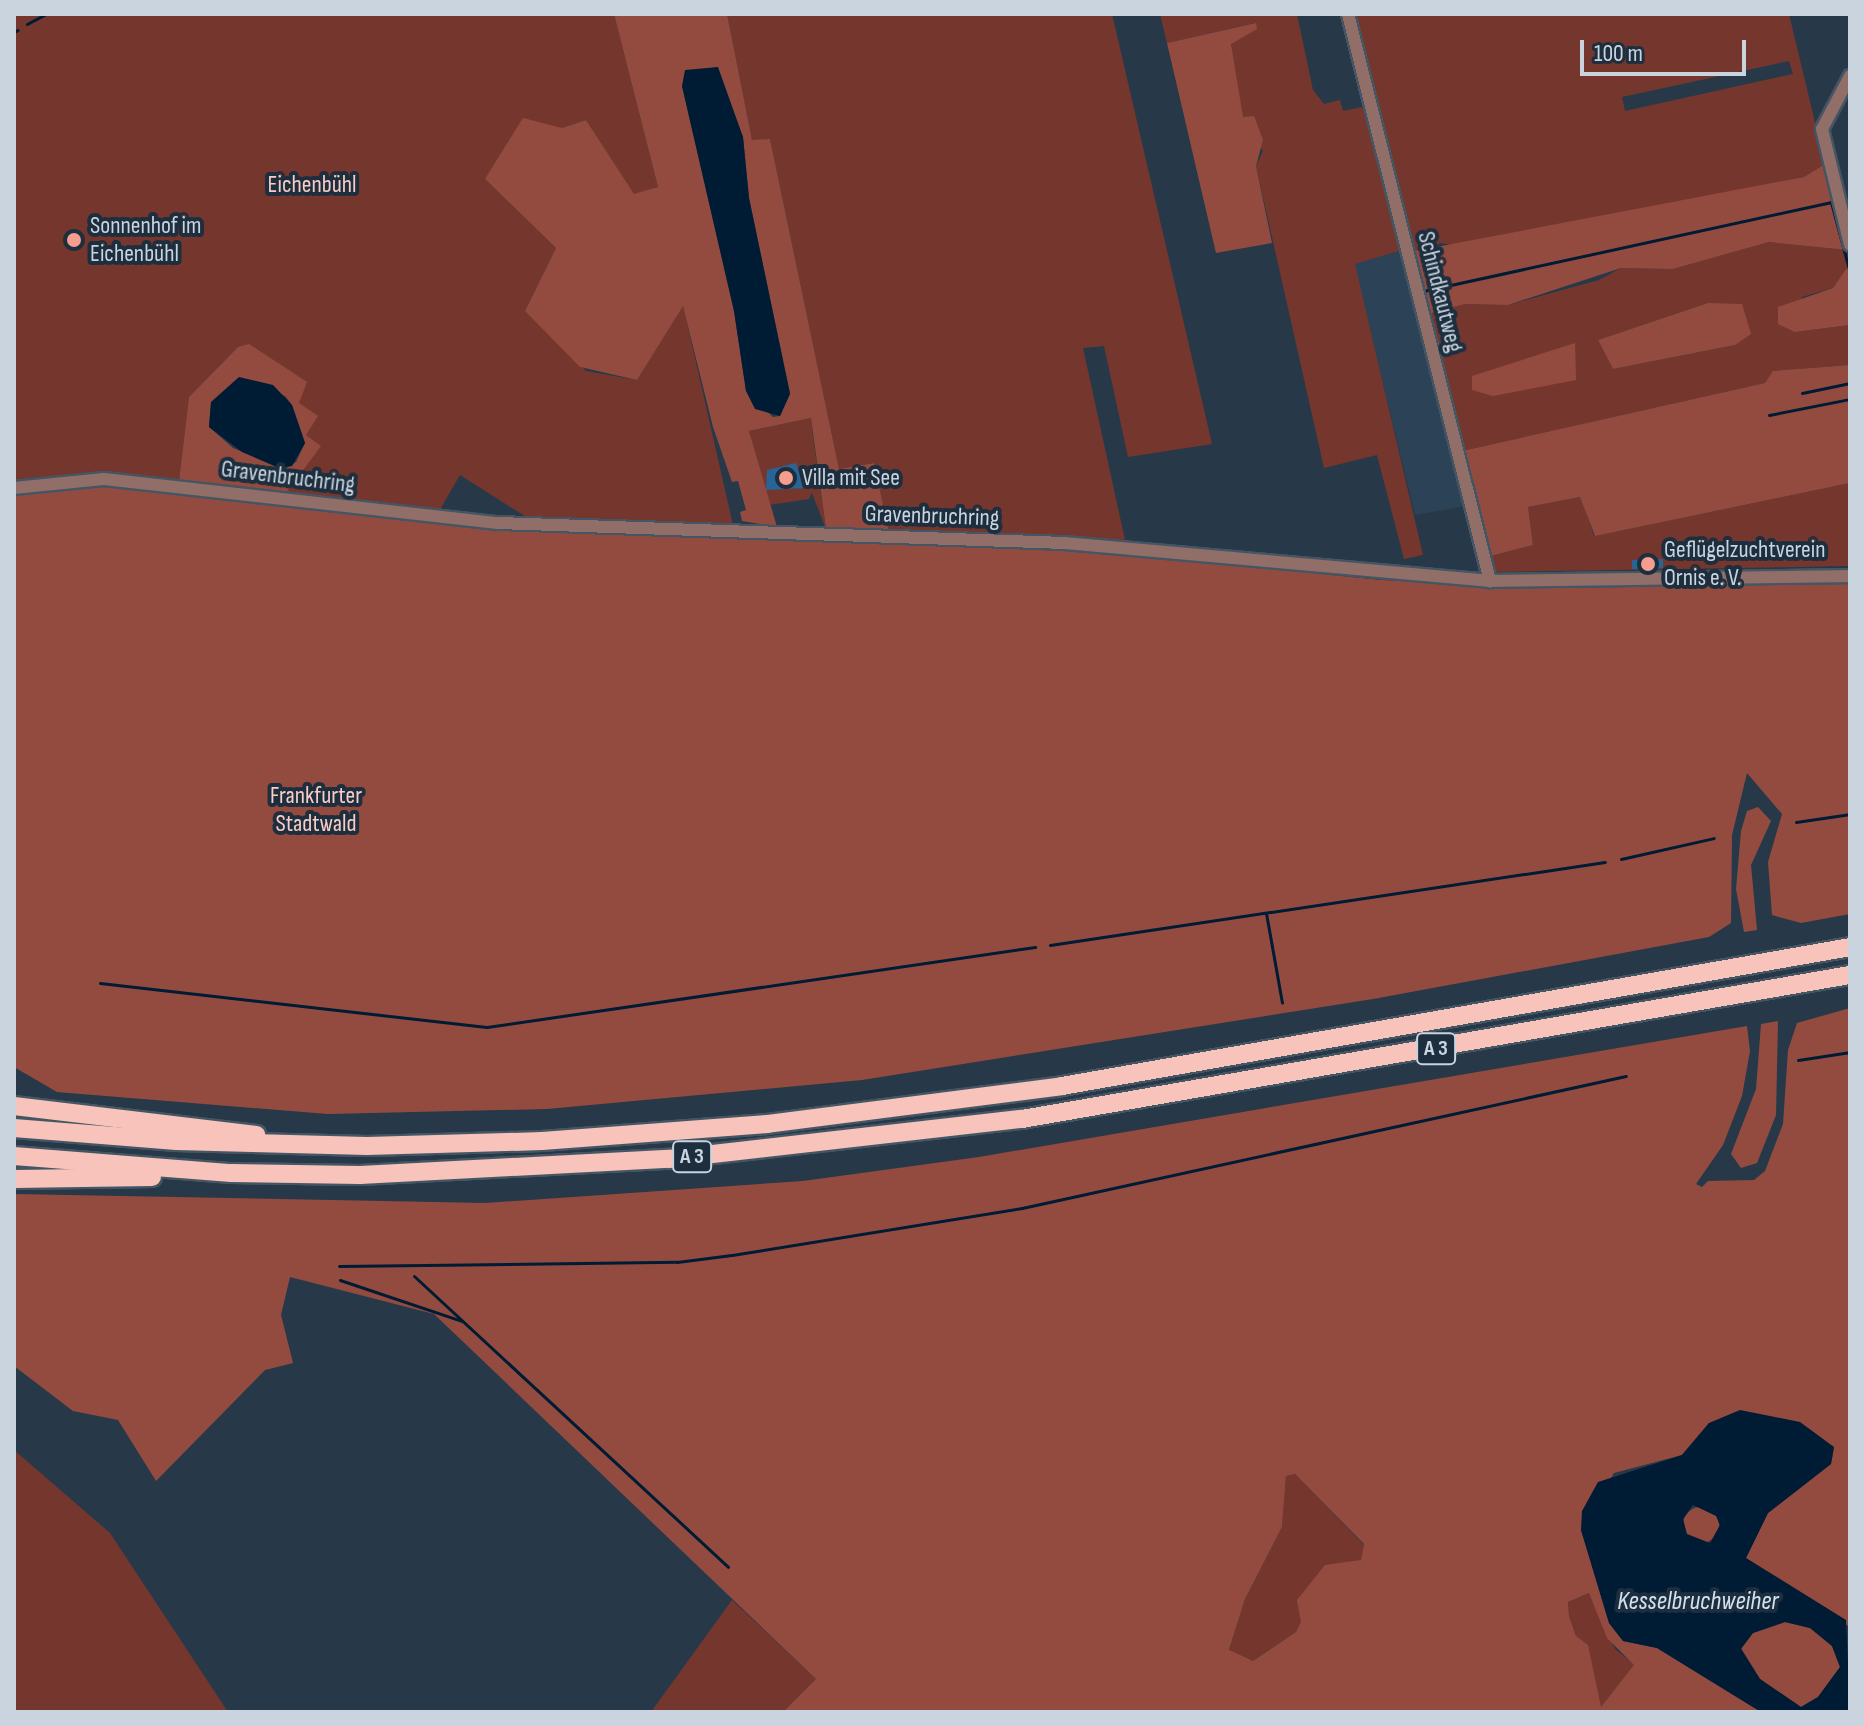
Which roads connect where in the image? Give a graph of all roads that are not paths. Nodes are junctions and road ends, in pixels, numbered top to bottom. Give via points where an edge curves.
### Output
1 (1348, 14) edge
2 (1850, 76) edge
3 (1850, 181) edge
4 (1835, 185) junction
5 (1850, 245) edge
6 (14, 488) edge
7 (1850, 576) edge
8 (1490, 581) junction
9 (1850, 947) edge
10 (1850, 975) edge
11 (14, 1093) edge
12 (14, 1106) edge
13 (101, 1117) junction
14 (14, 1128) edge
15 (318, 1146) junction
16 (14, 1156) edge
17 (231, 1173) junction
18 (14, 1179) edge

1 - 8 street, Schindkautweg
2 - 4 street via 1822,129
3 - 4 street
4 - 5 street
6 - 8 street, Gravenbruchring via 117,480 498,523 1065,543
7 - 8 street, Gravenbruchring
9 - 15 highway, A 3 via 1091,1081 884,1110 606,1137
10 - 17 highway, A 3 via 1193,1091 879,1138 550,1168
11 - 13 highway
12 - 13 highway
13 - 15 highway
14 - 15 highway, A 3
16 - 17 highway, A 3
17 - 18 highway

